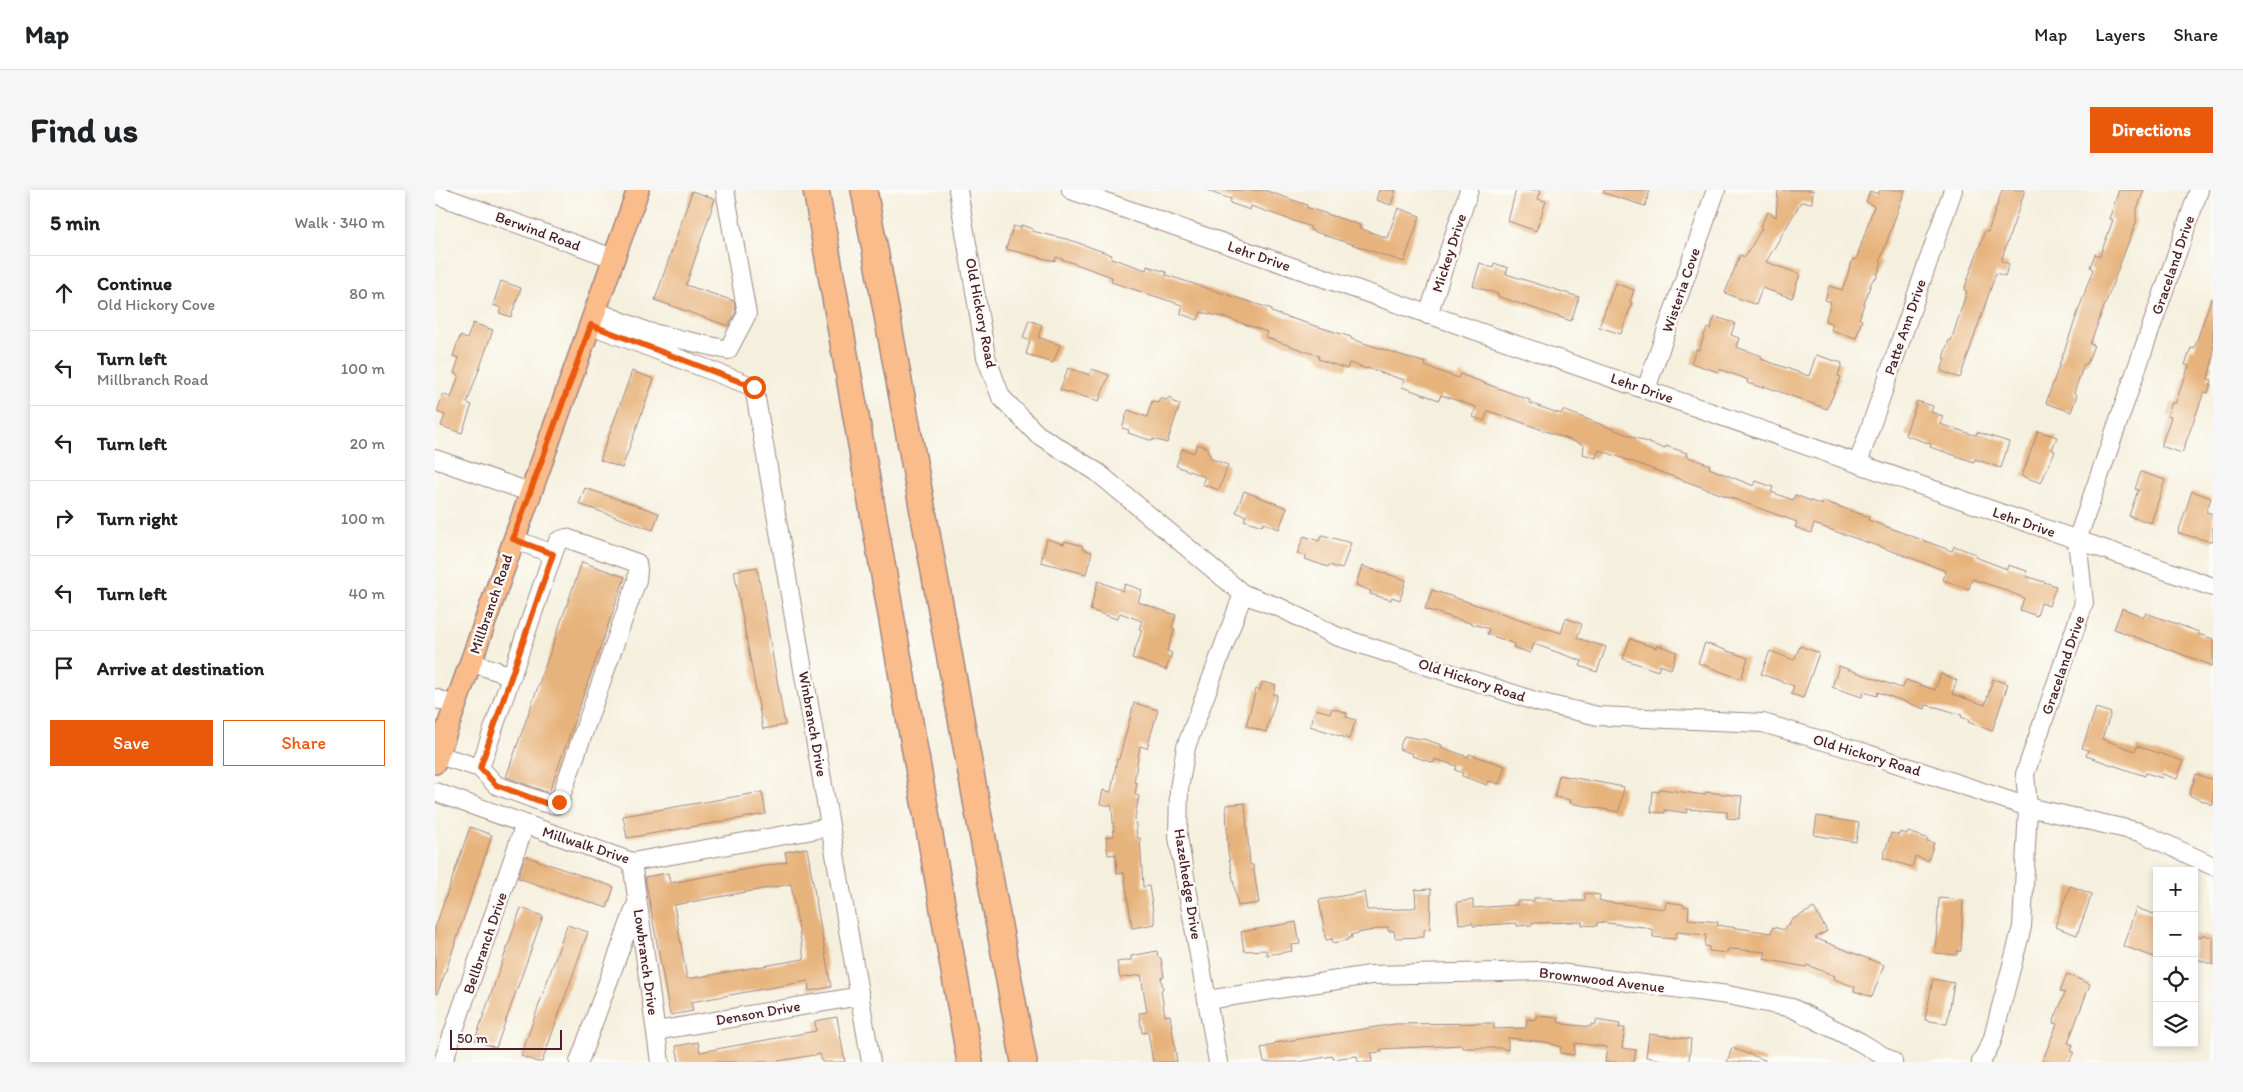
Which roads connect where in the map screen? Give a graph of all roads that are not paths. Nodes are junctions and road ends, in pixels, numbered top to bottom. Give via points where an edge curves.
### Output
1 (638, 190) edge
2 (725, 190) edge
3 (816, 190) edge
4 (864, 190) edge
5 (959, 190) edge
6 (1071, 190) edge
7 (1469, 190) edge
8 (1716, 190) edge
9 (1953, 190) edge
10 (2199, 190) edge
11 (435, 194) edge
12 (613, 258) junction
13 (1428, 315) junction
14 (593, 318) junction
15 (1646, 389) junction
16 (435, 459) edge
17 (1858, 463) junction
18 (529, 492) junction
19 (513, 539) junction
20 (2077, 540) junction
21 (553, 554) junction
22 (2213, 587) edge
23 (1243, 594) junction
24 (470, 662) junction
25 (512, 676) junction
26 (435, 698) edge
27 (455, 706) junction
28 (437, 759) edge
29 (480, 768) junction
30 (435, 792) edge
31 (2028, 807) junction
32 (525, 824) junction
33 (830, 827) junction
34 (632, 862) junction
35 (2213, 866) edge
36 (637, 902) junction
37 (860, 996) junction
38 (1207, 1000) junction
39 (656, 1031) junction
40 (443, 1062) edge
41 (579, 1062) edge
42 (660, 1062) edge
43 (871, 1062) edge
44 (971, 1062) edge
45 (1024, 1062) edge
46 (1218, 1062) edge
47 (1893, 1062) edge
48 (1981, 1062) edge

1 - 12 main road, Millbranch Road
2 - 14 street via 747,314 728,350
3 - 44 highway
4 - 45 highway
5 - 23 street, Old Hickory Road via 986,357 1001,397 1037,434 1097,472
6 - 13 street, Lehr Drive
7 - 13 street, Mickey Drive
8 - 15 street, Wisteria Cove
9 - 17 street, Patte Ann Drive
10 - 20 street, Graceland Drive
11 - 12 street, Berwind Road
12 - 14 main road, Millbranch Road
13 - 15 street, Lehr Drive
14 - 18 main road, Millbranch Road
14 - 33 street, Winbranch Drive via 754,387
15 - 17 street, Lehr Drive
16 - 18 street
17 - 20 street, Lehr Drive
18 - 19 main road, Millbranch Road
19 - 21 street
19 - 24 main road, Millbranch Road
20 - 22 street, Lehr Drive
20 - 31 street, Graceland Drive via 2084,603 2025,774
21 - 25 street
21 - 29 street via 558,540 566,538 637,563 637,580 559,802 556,805 545,803 496,785
23 - 31 street, Old Hickory Road via 1281,608 1336,636 1538,702 1598,716 1763,723
23 - 38 street, Hazelhedge Drive via 1186,747 1179,789 1178,837
24 - 25 street
24 - 27 main road, Millbranch Road
25 - 29 street
26 - 27 street
27 - 28 main road, Millbranch Road
28 - 29 street
30 - 32 street, Millwalk Drive
31 - 35 street, Old Hickory Road via 2140,832
31 - 48 street, Graceland Drive via 2021,927 1992,1041
32 - 34 street, Millwalk Drive
32 - 40 street, Bellbranch Drive
33 - 34 street, Millwalk Drive
33 - 37 street, Winbranch Drive
34 - 36 street, Lowbranch Drive
36 - 39 street, Lowbranch Drive
36 - 41 street
37 - 39 street, Denson Drive
37 - 43 street, Winbranch Drive
38 - 46 street, Hazelhedge Drive
38 - 47 street, Brownwood Avenue via 1370,975 1544,971 1728,995 1792,1008
39 - 42 street, Lowbranch Drive

